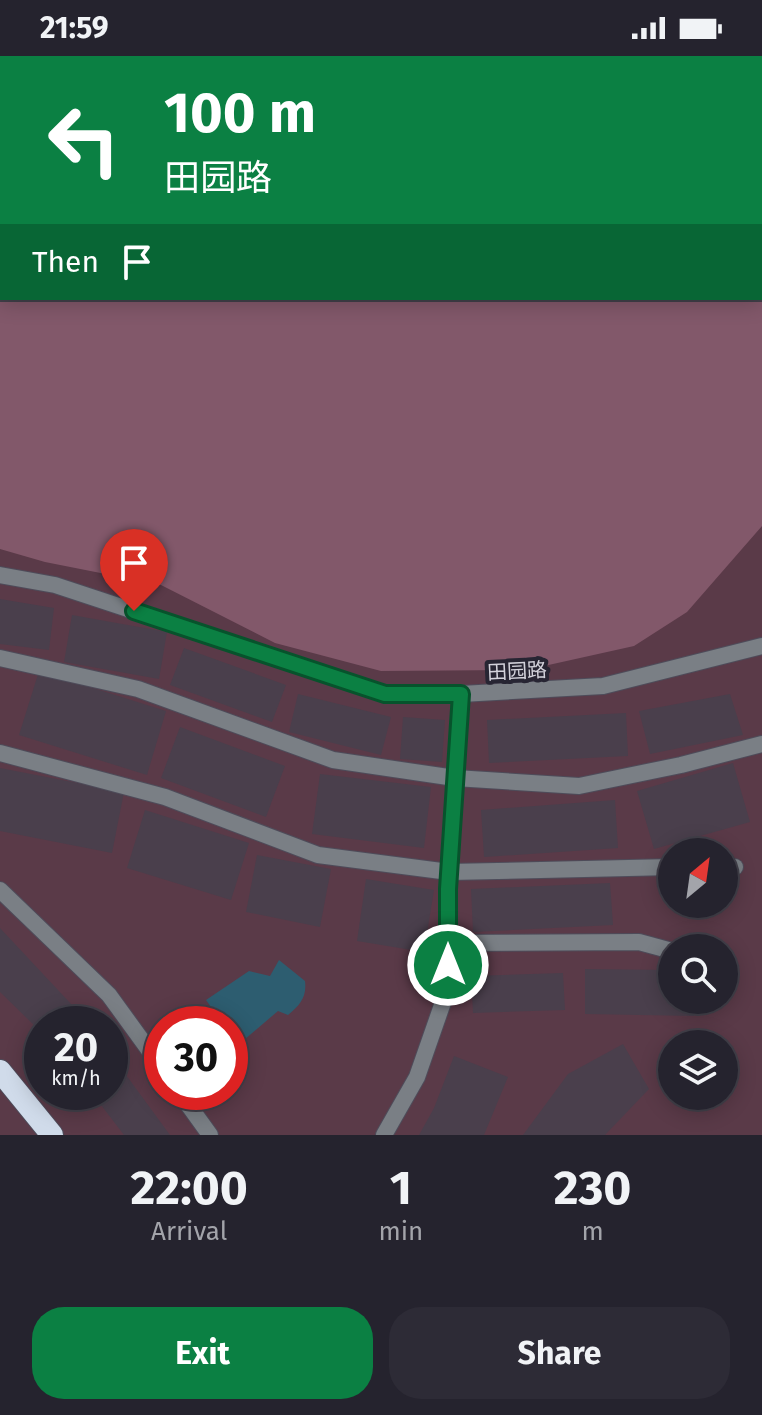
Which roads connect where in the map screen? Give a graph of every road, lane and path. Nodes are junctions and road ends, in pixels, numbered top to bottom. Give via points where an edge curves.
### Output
1 (0, 575) edge
2 (762, 646) edge
3 (0, 658) edge
4 (461, 694) junction
5 (762, 744) edge
6 (0, 753) edge
7 (455, 778) junction
8 (658, 867) edge
9 (449, 872) junction
10 (0, 890) edge
11 (448, 943) junction
12 (658, 947) edge
13 (144, 1043) edge
14 (0, 1071) edge
15 (192, 1110) edge
16 (52, 1135) edge
17 (210, 1135) edge
18 (384, 1135) edge

1 - 4 street, 田园路 via 55,585 385,694
2 - 4 street, 田园路 via 603,686
3 - 7 street via 138,689 333,760
4 - 7 street
5 - 7 street via 579,786
6 - 9 street via 165,797 318,855
7 - 9 street
8 - 9 street
9 - 11 street
10 - 13 street via 109,995
11 - 12 street via 639,942
11 - 18 street via 448,988 417,1077
14 - 16 highway
15 - 17 street

